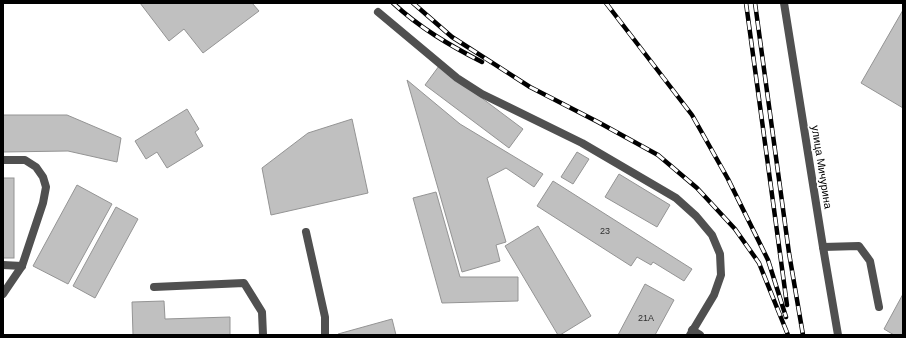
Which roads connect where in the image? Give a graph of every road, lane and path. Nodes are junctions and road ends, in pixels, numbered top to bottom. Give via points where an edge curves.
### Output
1 (784, 3) edge
2 (378, 12) dead end
3 (3, 160) edge
4 (306, 232) dead end
5 (823, 247) junction
6 (3, 265) edge
7 (22, 266) junction
8 (154, 287) dead end
9 (3, 294) edge
10 (879, 307) dead end
11 (691, 333) edge
12 (263, 335) edge
13 (325, 335) edge
14 (700, 335) edge
15 (838, 335) edge

1 - 5 street, улица Мичурина
2 - 11 street via 457,78 482,94 582,143 676,198 696,216 712,235 720,254 721,275 714,295
3 - 7 street via 25,160 36,167 46,187
4 - 13 street via 325,317
5 - 10 street via 858,246 870,261
5 - 15 street, улица Мичурина
6 - 7 street
7 - 9 street
8 - 12 street via 244,283 262,312
11 - 14 street

